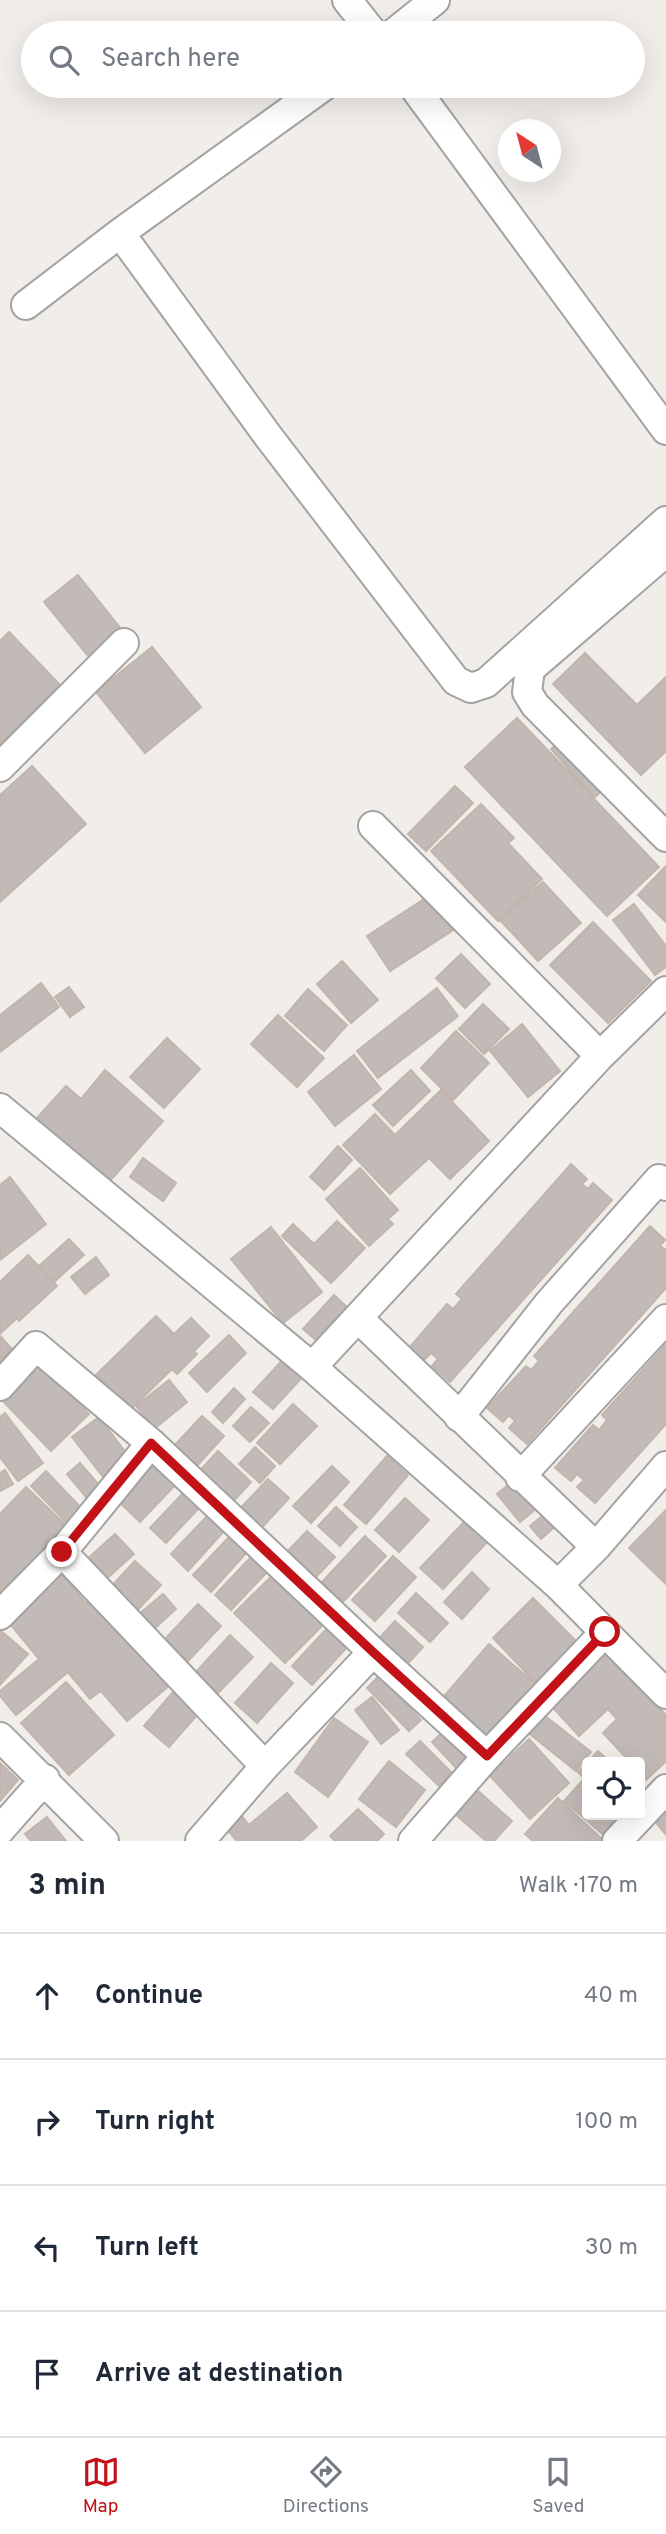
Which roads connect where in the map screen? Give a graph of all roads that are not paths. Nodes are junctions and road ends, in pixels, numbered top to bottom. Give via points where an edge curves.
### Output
1 (347, 0) edge
2 (435, 0) edge
3 (364, 21) edge
4 (409, 21) edge
5 (307, 98) edge
6 (422, 98) edge
7 (120, 233) junction
8 (26, 305) dead end
9 (666, 430) edge
10 (666, 521) edge
11 (666, 552) edge
12 (124, 643) dead end
13 (0, 767) edge
14 (373, 826) dead end
15 (666, 837) edge
16 (666, 991) edge
17 (600, 1056) junction
18 (0, 1108) edge
19 (666, 1186) edge
20 (358, 1318) junction
21 (666, 1319) edge
22 (312, 1367) junction
23 (0, 1386) edge
24 (459, 1417) junction
25 (151, 1443) junction
26 (666, 1466) edge
27 (520, 1477) junction
28 (596, 1547) junction
29 (62, 1552) junction
30 (558, 1585) junction
31 (0, 1615) edge
32 (605, 1632) junction
33 (373, 1652) junction
34 (666, 1694) edge
35 (0, 1737) edge
36 (487, 1756) junction
37 (265, 1766) junction
38 (45, 1779) junction
39 (666, 1788) edge
40 (0, 1830) edge
41 (104, 1841) edge
42 (200, 1841) edge
43 (413, 1841) edge
44 (617, 1841) edge

1 - 3 street
2 - 4 street
5 - 7 street
6 - 9 street
7 - 8 street
7 - 10 street via 456,681 471,688 486,683
11 - 15 street via 530,669 527,692
12 - 13 street
14 - 17 street
16 - 17 street
17 - 20 street
18 - 22 street
19 - 24 street via 659,1179 549,1303
20 - 22 street
20 - 24 street
21 - 27 street
22 - 30 street
23 - 25 street via 36,1346
24 - 27 street
25 - 29 street
25 - 33 street
26 - 28 street
27 - 28 street
28 - 30 street
29 - 31 street
29 - 37 street
30 - 32 street
32 - 34 street
32 - 36 street
33 - 36 street
33 - 37 street
35 - 38 street
36 - 43 street
37 - 42 street
38 - 40 street
38 - 41 street
39 - 44 street

